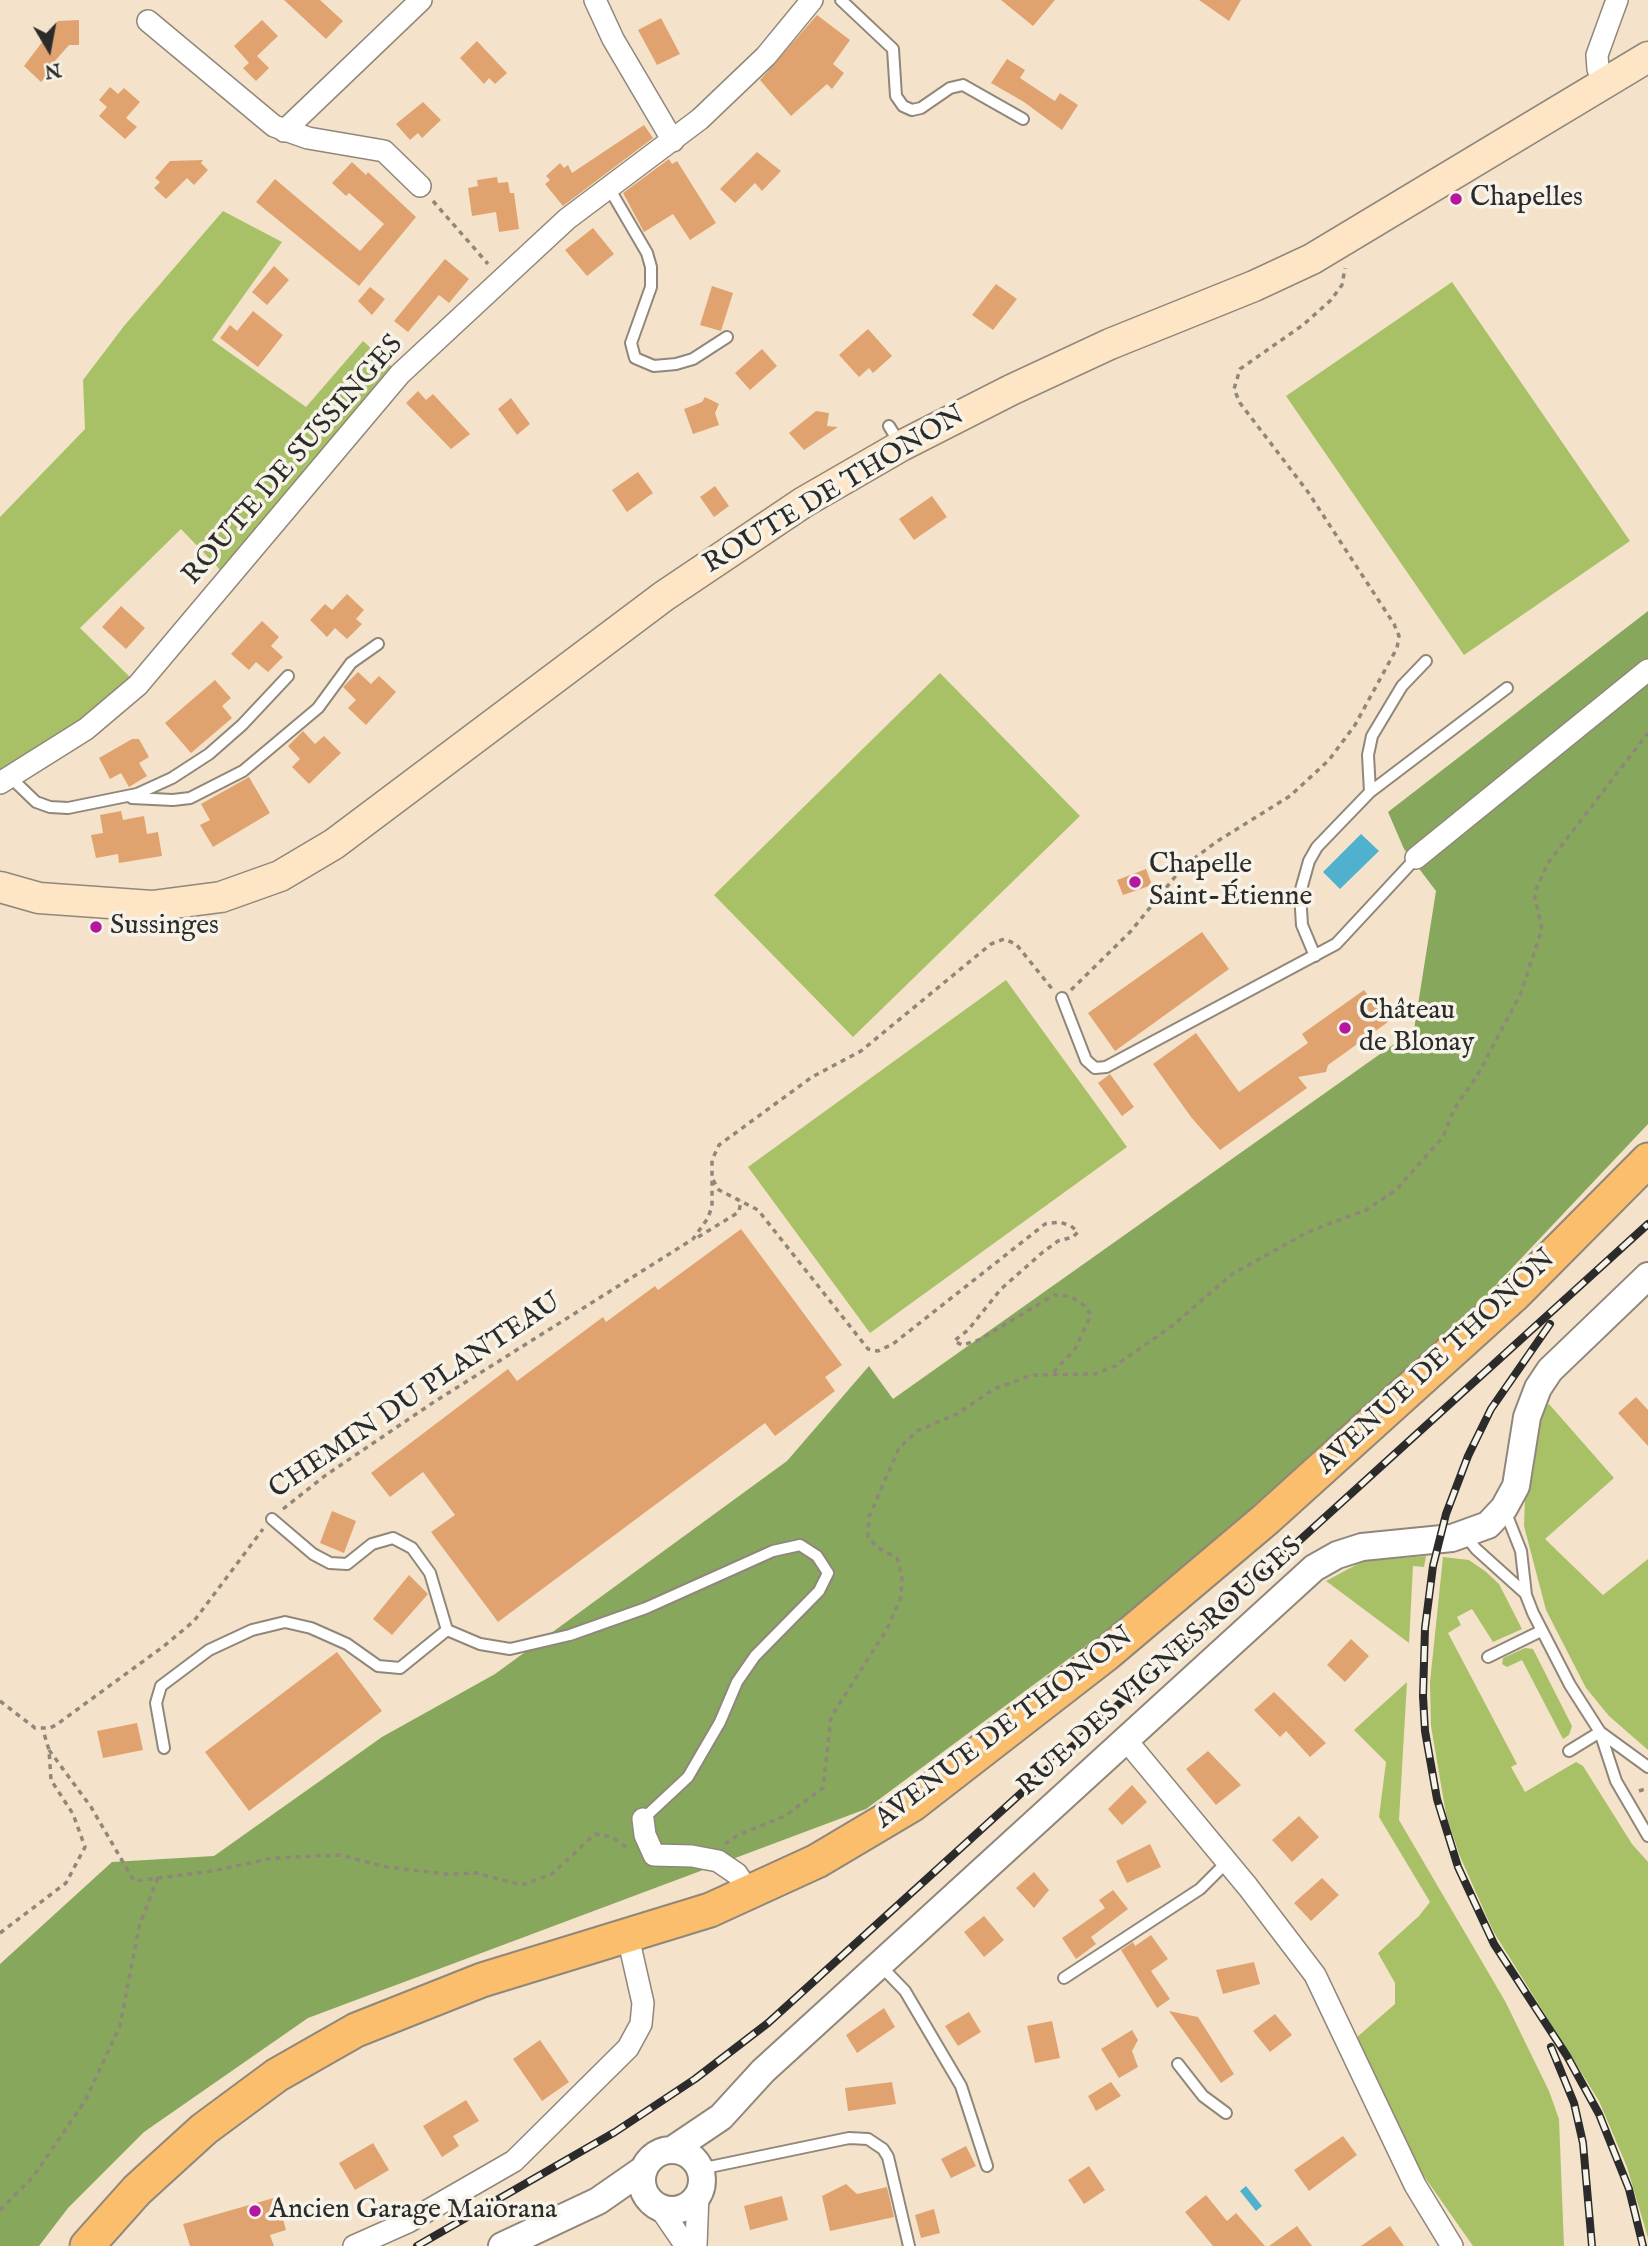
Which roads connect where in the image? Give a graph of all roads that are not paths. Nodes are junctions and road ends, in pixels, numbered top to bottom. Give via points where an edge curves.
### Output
1 (421, 0) edge
2 (595, 0) edge
3 (812, 0) edge
4 (841, 0) edge
5 (1617, 0) edge
6 (148, 21) dead end
7 (1648, 57) edge
8 (1605, 83) junction
9 (1023, 119) dead end
10 (284, 131) junction
11 (673, 141) junction
12 (420, 186) road end
13 (609, 188) junction
14 (727, 337) dead end
15 (378, 645) dead end
16 (1426, 661) dead end
17 (1648, 670) edge
18 (288, 676) dead end
19 (1507, 688) dead end
20 (5, 780) edge
21 (1370, 792) junction
22 (125, 797) junction
23 (1416, 858) joint
24 (0, 887) edge
25 (39, 898) junction
26 (0, 901) edge
27 (1315, 956) junction
28 (1062, 998) road end
29 (1648, 1160) edge
30 (1648, 1276) edge
31 (1504, 1508) junction
32 (272, 1519) road end
33 (1465, 1535) junction
34 (1526, 1595) junction
35 (447, 1630) junction
36 (1541, 1631) junction
37 (1488, 1657) dead end
38 (1600, 1732) junction
39 (164, 1748) dead end
40 (1133, 1748) junction
41 (1569, 1751) dead end
42 (1648, 1767) edge
43 (643, 1819) joint
44 (1648, 1836) edge
45 (1227, 1862) junction
46 (749, 1894) junction
47 (628, 1937) junction
48 (880, 1965) junction
49 (1064, 1978) dead end
50 (1178, 2064) dead end
51 (1226, 2112) dead end
52 (721, 2118) junction
53 (672, 2150) junction
54 (987, 2165) dead end
55 (644, 2169) junction
56 (699, 2177) junction
57 (656, 2206) junction
58 (585, 2208) junction
59 (87, 2246) edge
60 (354, 2246) edge
61 (502, 2246) edge
62 (687, 2246) edge
63 (696, 2246) edge
64 (909, 2246) edge
65 (1452, 2246) edge

1 - 10 street
2 - 11 street
3 - 11 street, ROUTE DE SUSSINGES via 759,63
4 - 9 lane via 893,49 896,96 903,106 921,108 950,88 963,85
5 - 8 street via 1597,55
6 - 10 street
7 - 8 main road, ROUTE DE THONON
8 - 25 main road, ROUTE DE THONON via 1341,243 1254,286 895,436 710,563 334,844 287,873 236,893 179,905 125,906
10 - 12 street via 384,151
11 - 13 street, ROUTE DE SUSSINGES
13 - 14 lane via 651,267 650,287 631,343 635,358 646,365 676,364 693,359
13 - 20 street, ROUTE DE SUSSINGES via 567,219 389,386 138,685 86,729
15 - 22 lane via 351,663 318,708 243,771 190,798
16 - 21 lane via 1402,686 1372,736
17 - 23 street
18 - 22 lane via 209,754 156,787
19 - 21 lane
20 - 22 lane via 50,807
21 - 27 lane via 1317,847 1303,877 1302,925
23 - 27 lane via 1342,939
24 - 25 main road, ROUTE DE THONON
25 - 26 main road, ROUTE DE THONON
27 - 28 lane via 1100,1068 1086,1060
29 - 46 main road, AVENUE DE THONON via 1441,1363 1105,1655 913,1804 828,1856
30 - 31 street, RUE DES VIGNES ROUGES via 1564,1353 1538,1388 1527,1417 1516,1486
31 - 33 street, RUE DES VIGNES ROUGES via 1488,1525
31 - 34 lane via 1521,1551
32 - 35 lane via 330,1563 347,1564 372,1544 393,1538 412,1548 430,1573
33 - 34 lane
33 - 40 street, RUE DES VIGNES ROUGES via 1362,1547 1314,1568
34 - 36 lane
35 - 39 lane via 400,1668 378,1666 347,1644 311,1628 285,1622 252,1630 209,1650 161,1686 156,1703
35 - 43 lane via 480,1644 510,1649 570,1635 646,1608 773,1551 800,1545 817,1556 828,1573 819,1591 755,1656 688,1777
36 - 37 lane
36 - 38 lane
38 - 41 lane
38 - 42 lane
38 - 44 lane via 1616,1781
40 - 45 street
40 - 48 street, RUE DES VIGNES ROUGES
43 - 46 street via 654,1856 707,1857 729,1866
45 - 49 lane via 1200,1889
45 - 65 street via 1323,1987 1407,2169
46 - 47 main road, AVENUE DE THONON
47 - 59 main road, AVENUE DE THONON via 439,1995 316,2052 204,2129 137,2190
47 - 60 street via 643,2009 636,2037 623,2053 514,2161 408,2222
48 - 52 street, RUE DES VIGNES ROUGES via 763,2071
48 - 54 lane via 905,1992 961,2086
50 - 51 lane via 1203,2096
52 - 53 street, RUE DES VIGNES ROUGES
52 - 56 street, RUE DES VIGNES ROUGES
53 - 55 street via 655,2155
53 - 56 street via 688,2155
55 - 57 street via 642,2185
55 - 58 street
56 - 57 street via 685,2207
56 - 63 street
56 - 64 lane via 849,2138 868,2139 888,2157
57 - 58 street
57 - 62 street
58 - 61 street

